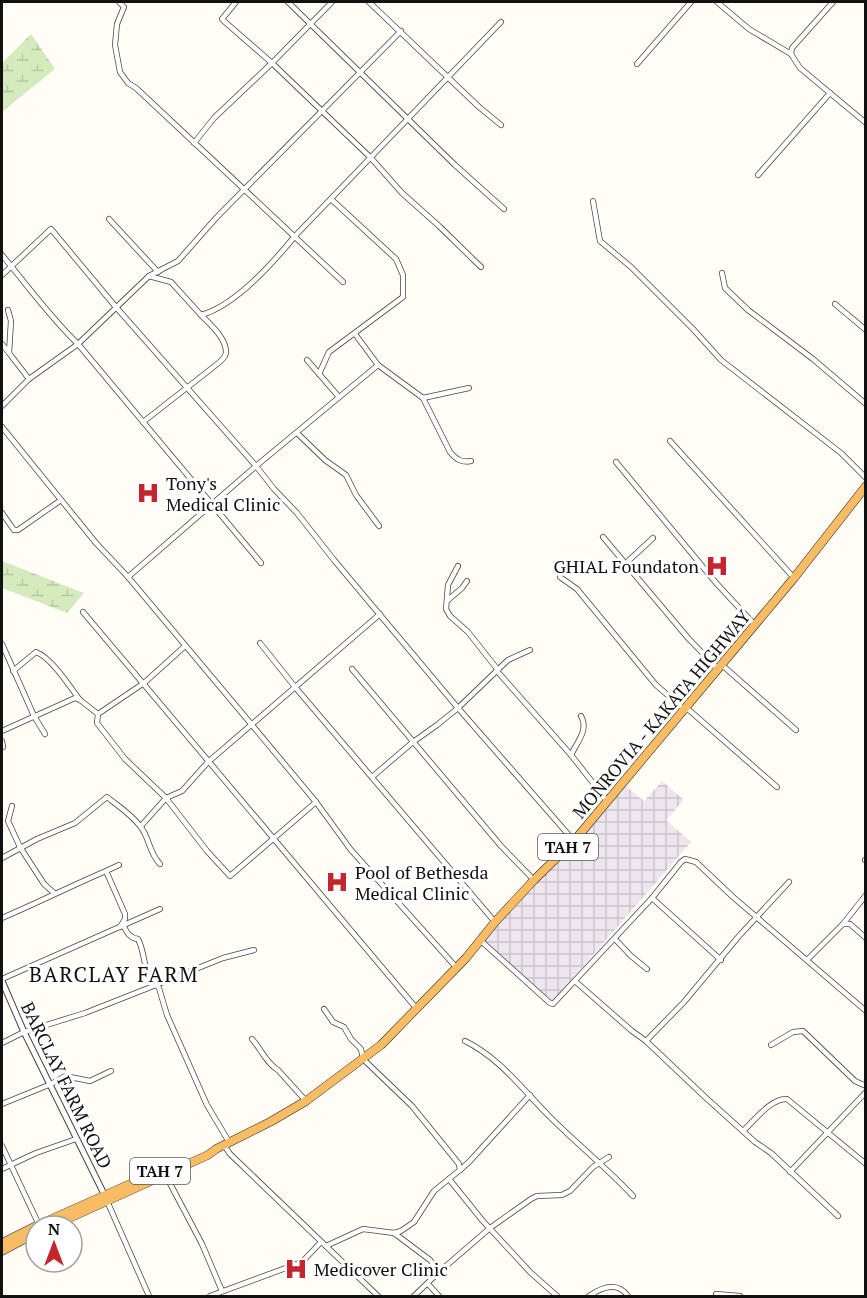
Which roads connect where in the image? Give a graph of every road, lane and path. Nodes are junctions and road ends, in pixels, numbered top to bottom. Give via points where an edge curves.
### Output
1 (120, 2) edge
2 (236, 2) edge
3 (288, 2) edge
4 (332, 2) edge
5 (369, 2) edge
6 (691, 2) edge
7 (717, 2) edge
8 (833, 2) edge
9 (501, 22) dead end
10 (310, 23) junction
11 (401, 31) junction
12 (791, 54) junction
13 (272, 63) junction
14 (637, 64) dead end
15 (360, 71) junction
16 (448, 77) junction
17 (830, 93) junction
18 (321, 110) junction
19 (408, 119) junction
20 (866, 123) edge
21 (501, 125) dead end
22 (194, 143) junction
23 (371, 158) junction
24 (758, 175) dead end
25 (244, 190) junction
26 (332, 200) junction
27 (593, 201) dead end
28 (504, 210) dead end
29 (109, 219) dead end
30 (295, 236) junction
31 (2, 255) edge
32 (12, 267) junction
33 (481, 267) dead end
34 (158, 272) junction
35 (722, 273) dead end
36 (2, 275) edge
37 (149, 276) junction
38 (344, 282) dead end
39 (835, 303) dead end
40 (115, 306) junction
41 (8, 310) dead end
42 (201, 315) junction
43 (866, 330) edge
44 (355, 334) junction
45 (2, 344) edge
46 (78, 344) junction
47 (9, 353) junction
48 (307, 360) dead end
49 (378, 365) junction
50 (320, 375) junction
51 (29, 379) junction
52 (188, 388) junction
53 (469, 388) dead end
54 (339, 398) junction
55 (423, 398) junction
56 (866, 404) edge
57 (2, 406) edge
58 (143, 422) junction
59 (2, 427) edge
60 (297, 433) junction
61 (670, 441) dead end
62 (471, 461) dead end
63 (616, 462) dead end
64 (256, 466) junction
65 (866, 478) edge
66 (866, 486) edge
67 (61, 500) junction
68 (214, 504) junction
69 (2, 513) edge
70 (379, 526) dead end
71 (603, 537) dead end
72 (653, 538) dead end
73 (261, 563) dead end
74 (626, 563) junction
75 (458, 566) dead end
76 (128, 577) junction
77 (560, 577) dead end
78 (794, 578) junction
79 (467, 581) dead end
80 (448, 600) junction
81 (83, 612) dead end
82 (380, 614) junction
83 (755, 625) junction
84 (260, 643) dead end
85 (2, 644) edge
86 (185, 646) junction
87 (530, 650) dead end
88 (9, 664) junction
89 (2, 667) edge
90 (720, 667) junction
91 (352, 669) dead end
92 (497, 670) junction
93 (13, 671) junction
94 (144, 683) junction
95 (295, 687) junction
96 (80, 700) junction
97 (458, 708) junction
98 (685, 710) junction
99 (98, 714) junction
100 (34, 716) junction
101 (581, 716) dead end
102 (252, 725) junction
103 (796, 730) dead end
104 (2, 731) edge
105 (45, 734) dead end
106 (413, 742) junction
107 (571, 755) junction
108 (208, 762) junction
109 (372, 777) junction
110 (777, 787) dead end
111 (166, 798) junction
112 (608, 801) junction
113 (316, 802) junction
114 (12, 806) dead end
115 (8, 818) junction
116 (2, 825) edge
117 (141, 826) junction
118 (273, 839) junction
119 (574, 841) junction
120 (20, 847) junction
121 (2, 858) edge
122 (160, 864) dead end
123 (119, 865) dead end
124 (106, 871) junction
125 (534, 880) junction
126 (789, 882) dead end
127 (54, 893) junction
128 (866, 895) edge
129 (652, 898) junction
130 (160, 909) dead end
131 (756, 917) junction
132 (2, 918) edge
133 (495, 922) junction
134 (843, 924) junction
135 (122, 926) junction
136 (615, 939) junction
137 (866, 939) edge
138 (481, 941) junction
139 (254, 950) dead end
140 (721, 960) junction
141 (807, 960) junction
142 (456, 967) junction
143 (647, 969) dead end
144 (2, 980) edge
145 (576, 982) junction
146 (156, 985) junction
147 (324, 1009) dead end
148 (417, 1009) junction
149 (866, 1011) edge
150 (24, 1032) junction
151 (252, 1039) dead end
152 (465, 1041) dead end
153 (646, 1041) junction
154 (2, 1043) edge
155 (771, 1045) dead end
156 (363, 1059) junction
157 (111, 1071) dead end
158 (51, 1084) junction
159 (866, 1086) edge
160 (866, 1092) edge
161 (530, 1095) junction
162 (306, 1101) junction
163 (2, 1104) edge
164 (743, 1131) junction
165 (829, 1132) junction
166 (76, 1139) junction
167 (223, 1145) junction
168 (2, 1146) edge
169 (609, 1157) dead end
170 (598, 1163) junction
171 (11, 1164) junction
172 (866, 1164) edge
173 (2, 1169) edge
174 (460, 1170) junction
175 (790, 1172) junction
176 (165, 1174) junction
177 (449, 1179) junction
178 (633, 1196) dead end
179 (105, 1198) junction
180 (32, 1214) edge
181 (66, 1214) edge
182 (75, 1214) edge
183 (838, 1216) dead end
184 (490, 1228) junction
185 (24, 1232) edge
186 (394, 1233) junction
187 (24, 1239) edge
188 (2, 1243) edge
189 (324, 1244) junction
190 (2, 1251) edge
191 (439, 1272) junction
192 (428, 1284) junction
193 (222, 1291) junction
194 (716, 1294) dead end
195 (149, 1296) edge
196 (210, 1296) edge
197 (378, 1296) edge
198 (414, 1296) edge
199 (439, 1296) edge
200 (557, 1296) edge
201 (588, 1296) edge
202 (628, 1296) edge
203 (740, 1296) edge

1 - 22 street via 124,7 115,45 120,72
2 - 13 street via 222,19
3 - 10 street
4 - 10 street
5 - 11 street
6 - 14 street
7 - 12 street via 749,29
8 - 12 street
9 - 16 street
10 - 13 street
10 - 15 street
11 - 15 street
11 - 16 street
12 - 17 street via 800,68
13 - 18 street
13 - 22 street via 214,118
15 - 18 street
15 - 19 street
16 - 19 street
16 - 21 street
17 - 20 street
17 - 24 street
18 - 23 street
18 - 25 street
19 - 23 street
19 - 28 street
22 - 25 street
23 - 26 street
23 - 33 street via 402,193
25 - 30 street
25 - 34 street via 178,261
26 - 30 street
26 - 44 street via 396,259 403,275 403,297
27 - 65 street via 600,242 631,267 721,360 841,453
29 - 34 street
30 - 38 street
30 - 42 street via 269,268 215,311
31 - 32 street
32 - 36 street
32 - 40 street via 51,229
32 - 46 street
34 - 37 street
35 - 56 street via 725,288 748,310
37 - 40 street
37 - 42 street via 171,282
39 - 43 street
40 - 46 street
40 - 52 street
41 - 47 street
42 - 52 street via 220,337 226,352
44 - 49 street
44 - 50 street via 329,352
45 - 47 street
46 - 51 street
46 - 58 street
47 - 51 street
48 - 50 street
49 - 54 street
49 - 55 street
50 - 54 street
51 - 57 street
52 - 58 street
52 - 64 street
53 - 55 street
54 - 60 street
55 - 62 street via 455,459
58 - 68 street
59 - 67 street
60 - 64 street
60 - 70 street via 346,475
61 - 78 street
63 - 83 street
64 - 68 street
64 - 82 street
66 - 78 highway, MONROVIA - KAKATA HIGHWAY / TAH 7
67 - 69 street via 18,530
67 - 76 street
68 - 73 street
68 - 76 street
71 - 74 street
72 - 74 street
74 - 90 street via 688,638
75 - 80 street via 448,585
76 - 86 street
77 - 98 street via 577,588 656,685
78 - 83 highway, MONROVIA - KAKATA HIGHWAY / TAH 7
79 - 80 street
80 - 92 street via 446,609 450,616 468,632
81 - 94 street
82 - 95 street
82 - 97 street
83 - 90 highway, MONROVIA - KAKATA HIGHWAY / TAH 7
84 - 95 street
85 - 88 street
86 - 94 street
86 - 102 street
87 - 92 street
88 - 89 street
88 - 93 street
90 - 98 highway, MONROVIA - KAKATA HIGHWAY / TAH 7
90 - 103 street
91 - 106 street
92 - 97 street
92 - 107 street
93 - 96 street via 36,652 41,654
93 - 100 street
94 - 99 street
94 - 108 street
95 - 102 street
95 - 109 street
96 - 99 street
96 - 100 street via 68,700
97 - 106 street
97 - 119 street
98 - 110 street
98 - 112 highway, MONROVIA - KAKATA HIGHWAY / TAH 7
99 - 111 street via 97,723 125,759
100 - 104 street
100 - 105 street
101 - 107 street via 585,722 582,735
102 - 108 street
102 - 113 street
106 - 109 street
106 - 125 street
107 - 112 street
108 - 111 street via 182,791
108 - 118 street
109 - 133 street
111 - 117 street
111 - 118 street via 230,876
112 - 119 highway, MONROVIA - KAKATA HIGHWAY / TAH 7
113 - 118 street
113 - 142 street via 351,849
114 - 115 street
115 - 116 street
115 - 120 street
117 - 120 street via 107,797 75,823
117 - 122 street via 152,855
118 - 148 street
119 - 125 highway, MONROVIA - KAKATA HIGHWAY / TAH 7
120 - 121 street
120 - 127 street
123 - 124 street
124 - 127 street
124 - 135 street via 125,914
125 - 133 highway, MONROVIA - KAKATA HIGHWAY / TAH 7
126 - 131 street
127 - 132 street
128 - 134 street
129 - 131 street via 686,859 696,862
129 - 136 street
129 - 140 street
130 - 135 street
131 - 140 street
131 - 141 street
133 - 138 highway, MONROVIA - KAKATA HIGHWAY / TAH 7
134 - 137 street via 850,924
134 - 141 street
135 - 144 street
135 - 146 street via 138,939 147,973
136 - 143 street
136 - 145 street
138 - 142 highway, MONROVIA - KAKATA HIGHWAY / TAH 7
138 - 145 street via 552,1004
139 - 146 street
140 - 153 street
141 - 149 street
142 - 148 highway, MONROVIA - KAKATA HIGHWAY / TAH 7
144 - 150 street, BARCLAY FARM ROAD
145 - 153 street
146 - 150 street
146 - 167 street
147 - 156 street via 333,1022 344,1027 361,1049
148 - 156 highway, MONROVIA - KAKATA HIGHWAY / TAH 7
150 - 154 street
150 - 158 street, BARCLAY FARM ROAD
151 - 162 street
152 - 161 street via 491,1057
153 - 164 street
155 - 159 street via 793,1032 803,1031 855,1081
156 - 162 highway, MONROVIA - KAKATA HIGHWAY / TAH 7
156 - 174 street via 411,1106
157 - 158 street via 90,1081 65,1076
158 - 163 street
158 - 166 street, BARCLAY FARM ROAD
160 - 165 street
161 - 170 street
161 - 174 street
162 - 167 highway, MONROVIA - KAKATA HIGHWAY / TAH 7
164 - 165 street via 774,1103 787,1099
164 - 175 street
165 - 172 street
165 - 175 street
166 - 171 street
166 - 179 street, BARCLAY FARM ROAD
167 - 176 highway, MONROVIA - KAKATA HIGHWAY / TAH 7
167 - 179 highway, MONROVIA - KAKATA HIGHWAY / TAH 7
167 - 189 street
168 - 171 street
169 - 170 street
170 - 178 street
170 - 184 street via 570,1191 531,1198
171 - 173 street
171 - 180 street
174 - 177 street
175 - 183 street
176 - 179 highway, MONROVIA - KAKATA HIGHWAY / TAH 7
176 - 193 street
177 - 184 street
177 - 186 street via 434,1191 414,1222
179 - 181 highway, MONROVIA - KAKATA HIGHWAY / TAH 7
179 - 182 highway, MONROVIA - KAKATA HIGHWAY / TAH 7
179 - 195 street
184 - 191 street
184 - 200 street
185 - 188 highway, MONROVIA - KAKATA HIGHWAY / TAH 7
186 - 189 street via 363,1229
186 - 191 street via 430,1260
187 - 190 highway
189 - 193 street via 302,1262
189 - 197 street
191 - 192 street
192 - 198 street
192 - 199 street
193 - 196 street
194 - 203 street
201 - 202 street via 614,1286

